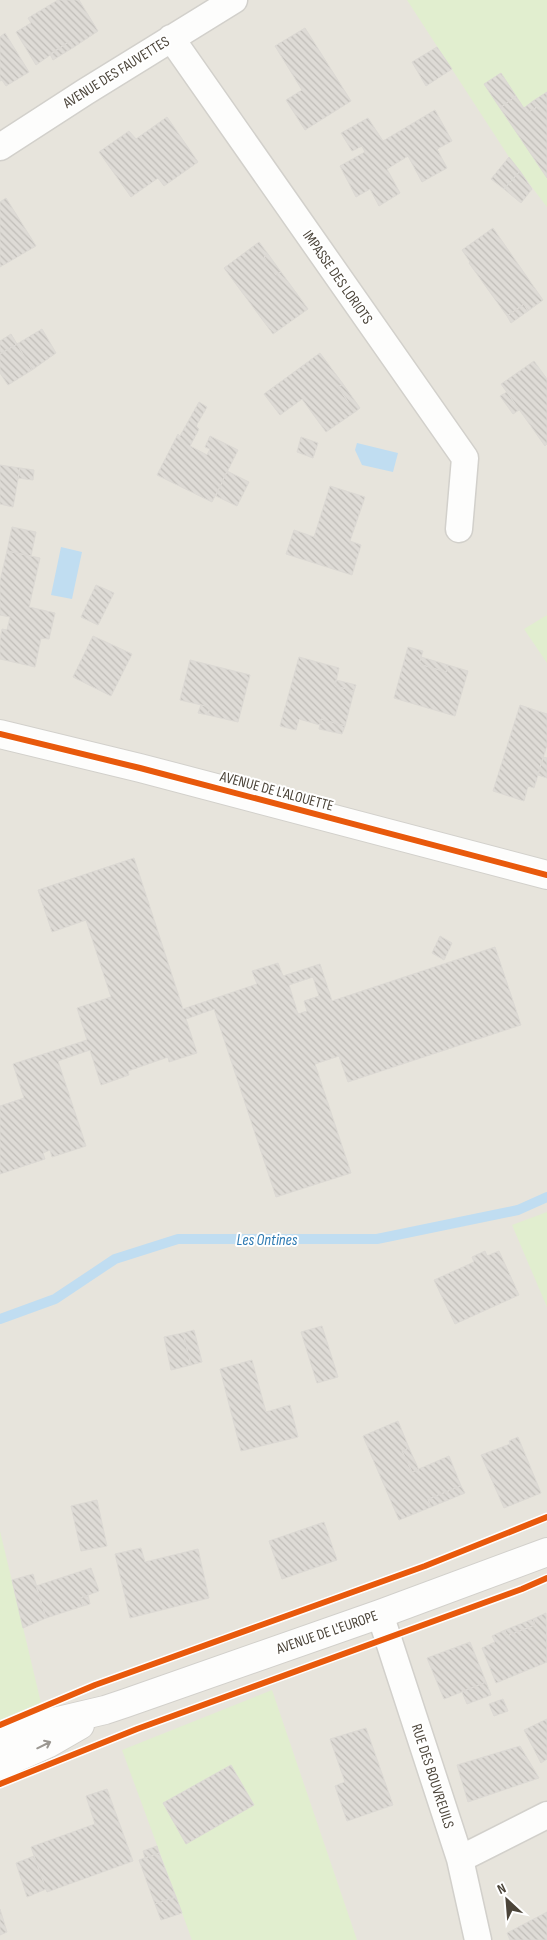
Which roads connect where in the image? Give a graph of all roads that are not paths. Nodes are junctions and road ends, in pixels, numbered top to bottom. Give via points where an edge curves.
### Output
1 (234, 0) edge
2 (171, 38) junction
3 (0, 147) edge
4 (459, 529) dead end
5 (0, 734) edge
6 (547, 875) edge
7 (547, 1552) edge
8 (380, 1614) junction
9 (105, 1710) junction
10 (0, 1743) edge
11 (0, 1765) edge
12 (547, 1815) edge
13 (460, 1858) junction
14 (478, 1940) edge

1 - 2 street, AVENUE DES FAUVETTES
2 - 3 street, AVENUE DES FAUVETTES
2 - 4 street, IMPASSE DES LORIOTS via 465,458
5 - 6 street, AVENUE DE L'ALOUETTE
7 - 8 street, AVENUE DE L'EUROPE
8 - 9 street, AVENUE DE L'EUROPE
8 - 13 street, RUE DES BOUVREUILS
9 - 10 street, AVENUE DE L'EUROPE via 37,1726
11 -> 9 street, AVENUE DE L'EUROPE via 48,1744
12 - 13 street
13 - 14 street, RUE DES BOUVREUILS

